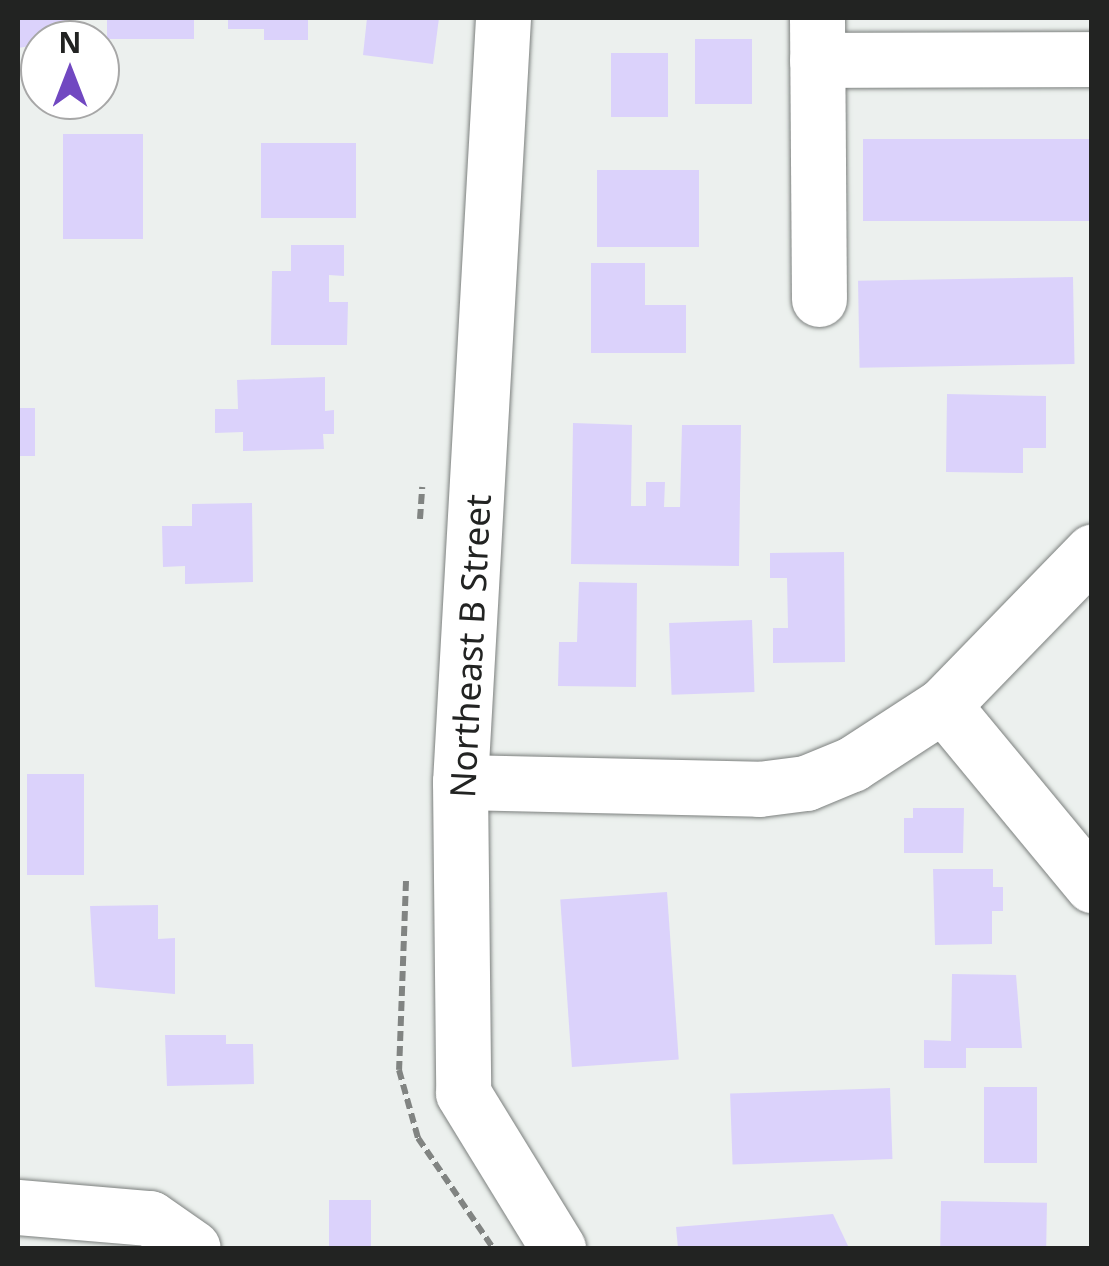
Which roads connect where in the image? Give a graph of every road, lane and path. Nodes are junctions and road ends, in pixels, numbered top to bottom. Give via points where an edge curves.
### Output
1 (503, 18) edge
2 (817, 39) edge
3 (1092, 58) edge
4 (819, 298) dead end
5 (1092, 552) edge
6 (943, 705) junction
7 (460, 782) junction
8 (1092, 886) edge
9 (18, 1206) edge
10 (193, 1248) edge
11 (558, 1248) edge

1 - 7 street, Northeast B Street
2 - 3 street
2 - 4 street
5 - 6 street
6 - 7 street via 852,764 806,783 759,789
6 - 8 street
7 - 11 street, Northeast B Street via 464,1093
9 - 10 street via 150,1218

